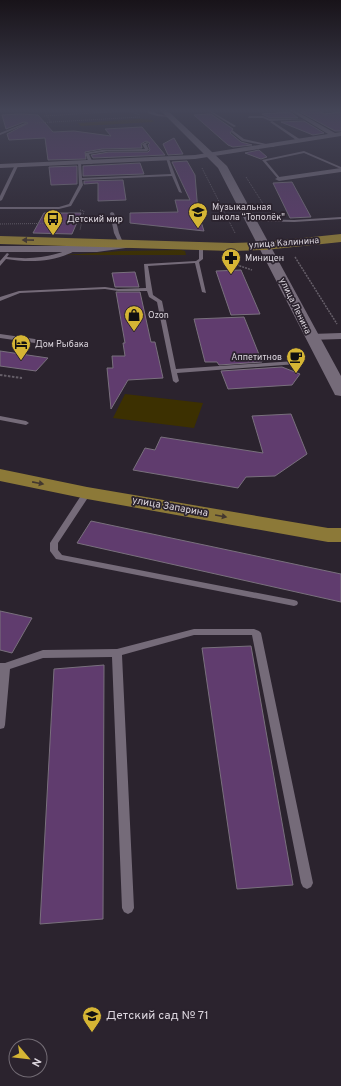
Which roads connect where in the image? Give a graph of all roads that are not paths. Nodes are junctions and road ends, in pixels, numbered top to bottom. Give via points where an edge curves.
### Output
1 (135, 161) edge
2 (168, 161) edge
3 (216, 161) edge
4 (265, 161) edge
5 (323, 161) edge
6 (78, 163) junction
7 (91, 163) joint
8 (0, 166) edge
9 (16, 166) junction
10 (341, 169) edge
11 (173, 176) junction
12 (81, 179) junction
13 (279, 179) joint
14 (181, 192) dead end
15 (0, 200) edge
16 (0, 208) edge
17 (112, 213) dead end
18 (341, 218) edge
19 (251, 220) junction
20 (341, 238) edge
21 (0, 240) edge
22 (126, 245) junction
23 (201, 246) junction
24 (265, 246) junction
25 (0, 250) edge
26 (8, 254) junction
27 (197, 262) junction
28 (0, 265) edge
29 (149, 289) junction
30 (204, 292) dead end
31 (0, 299) edge
32 (340, 333) edge
33 (0, 336) edge
34 (311, 337) junction
35 (63, 345) dead end
36 (295, 363) dead end
37 (174, 371) junction
38 (176, 381) dead end
39 (341, 391) edge
40 (0, 418) edge
41 (26, 423) dead end
42 (0, 475) edge
43 (87, 493) junction
44 (341, 535) edge
45 (294, 603) dead end
46 (116, 653) junction
47 (3, 666) edge
48 (0, 725) edge
49 (308, 883) dead end
50 (128, 908) dead end

1 - 7 street
2 - 11 lane
3 - 19 main road, улица Ленина via 233,184
4 - 13 lane
5 - 10 lane
6 - 7 street
6 - 9 street
6 - 12 lane
8 - 9 street
9 - 15 lane
10 - 13 street
11 - 12 lane
11 - 14 lane
12 - 16 lane via 81,185 70,205 65,207
17 - 22 lane via 118,239
18 - 19 lane
19 - 24 main road, улица Ленина
20 - 24 main road, улица Калинина
22 -> 21 main road, улица Калинина
22 - 23 main road, улица Калинина
22 - 26 street, улица Калинина
23 - 24 main road, улица Калинина
23 - 27 lane via 201,259
24 - 34 main road, улица Ленина
25 - 26 street, улица Калинина
26 - 28 lane
27 - 29 lane via 146,265
27 - 30 lane
29 - 31 lane via 105,288 19,292
29 - 37 lane via 151,296 159,301
32 - 34 street
33 - 35 lane
34 - 39 main road, улица Ленина
36 - 37 lane
37 - 38 lane
40 - 41 lane
42 -> 43 main road, улица Запарина
43 -> 44 main road, улица Запарина
43 - 45 lane via 54,543 54,551 60,557
46 - 47 lane via 43,654
46 - 49 lane via 194,632 256,633
46 - 50 lane
47 - 48 lane

